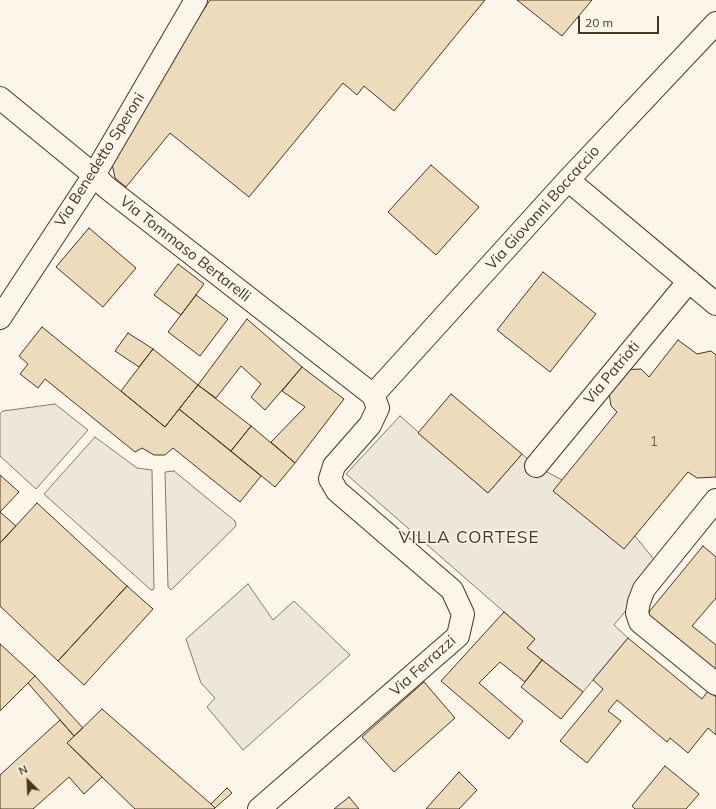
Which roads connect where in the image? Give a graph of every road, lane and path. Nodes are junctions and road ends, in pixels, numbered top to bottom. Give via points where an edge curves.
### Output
1 (195, 0) edge
2 (716, 24) edge
3 (0, 98) edge
4 (94, 176) junction
5 (568, 180) junction
6 (689, 281) junction
7 (716, 304) edge
8 (0, 318) edge
9 (373, 395) junction
10 (536, 466) dead end
11 (716, 500) edge
12 (716, 684) edge
13 (259, 809) edge

1 - 4 street, Via Benedetto Speroni
2 - 5 street, Via Giovanni Boccaccio
3 - 4 street, Via Tommaso Bertarelli
4 - 8 street, Via Benedetto Speroni
4 - 9 street, Via Tommaso Bertarelli via 106,188
5 - 6 street
5 - 9 street, Via Giovanni Boccaccio
6 - 7 street
6 - 10 street, Via Patrioti
9 - 13 street, Via Ferrazzi via 378,408 370,425 334,466 330,479 337,491 452,590 463,614 458,636
11 - 12 street via 644,590 637,613 640,622

